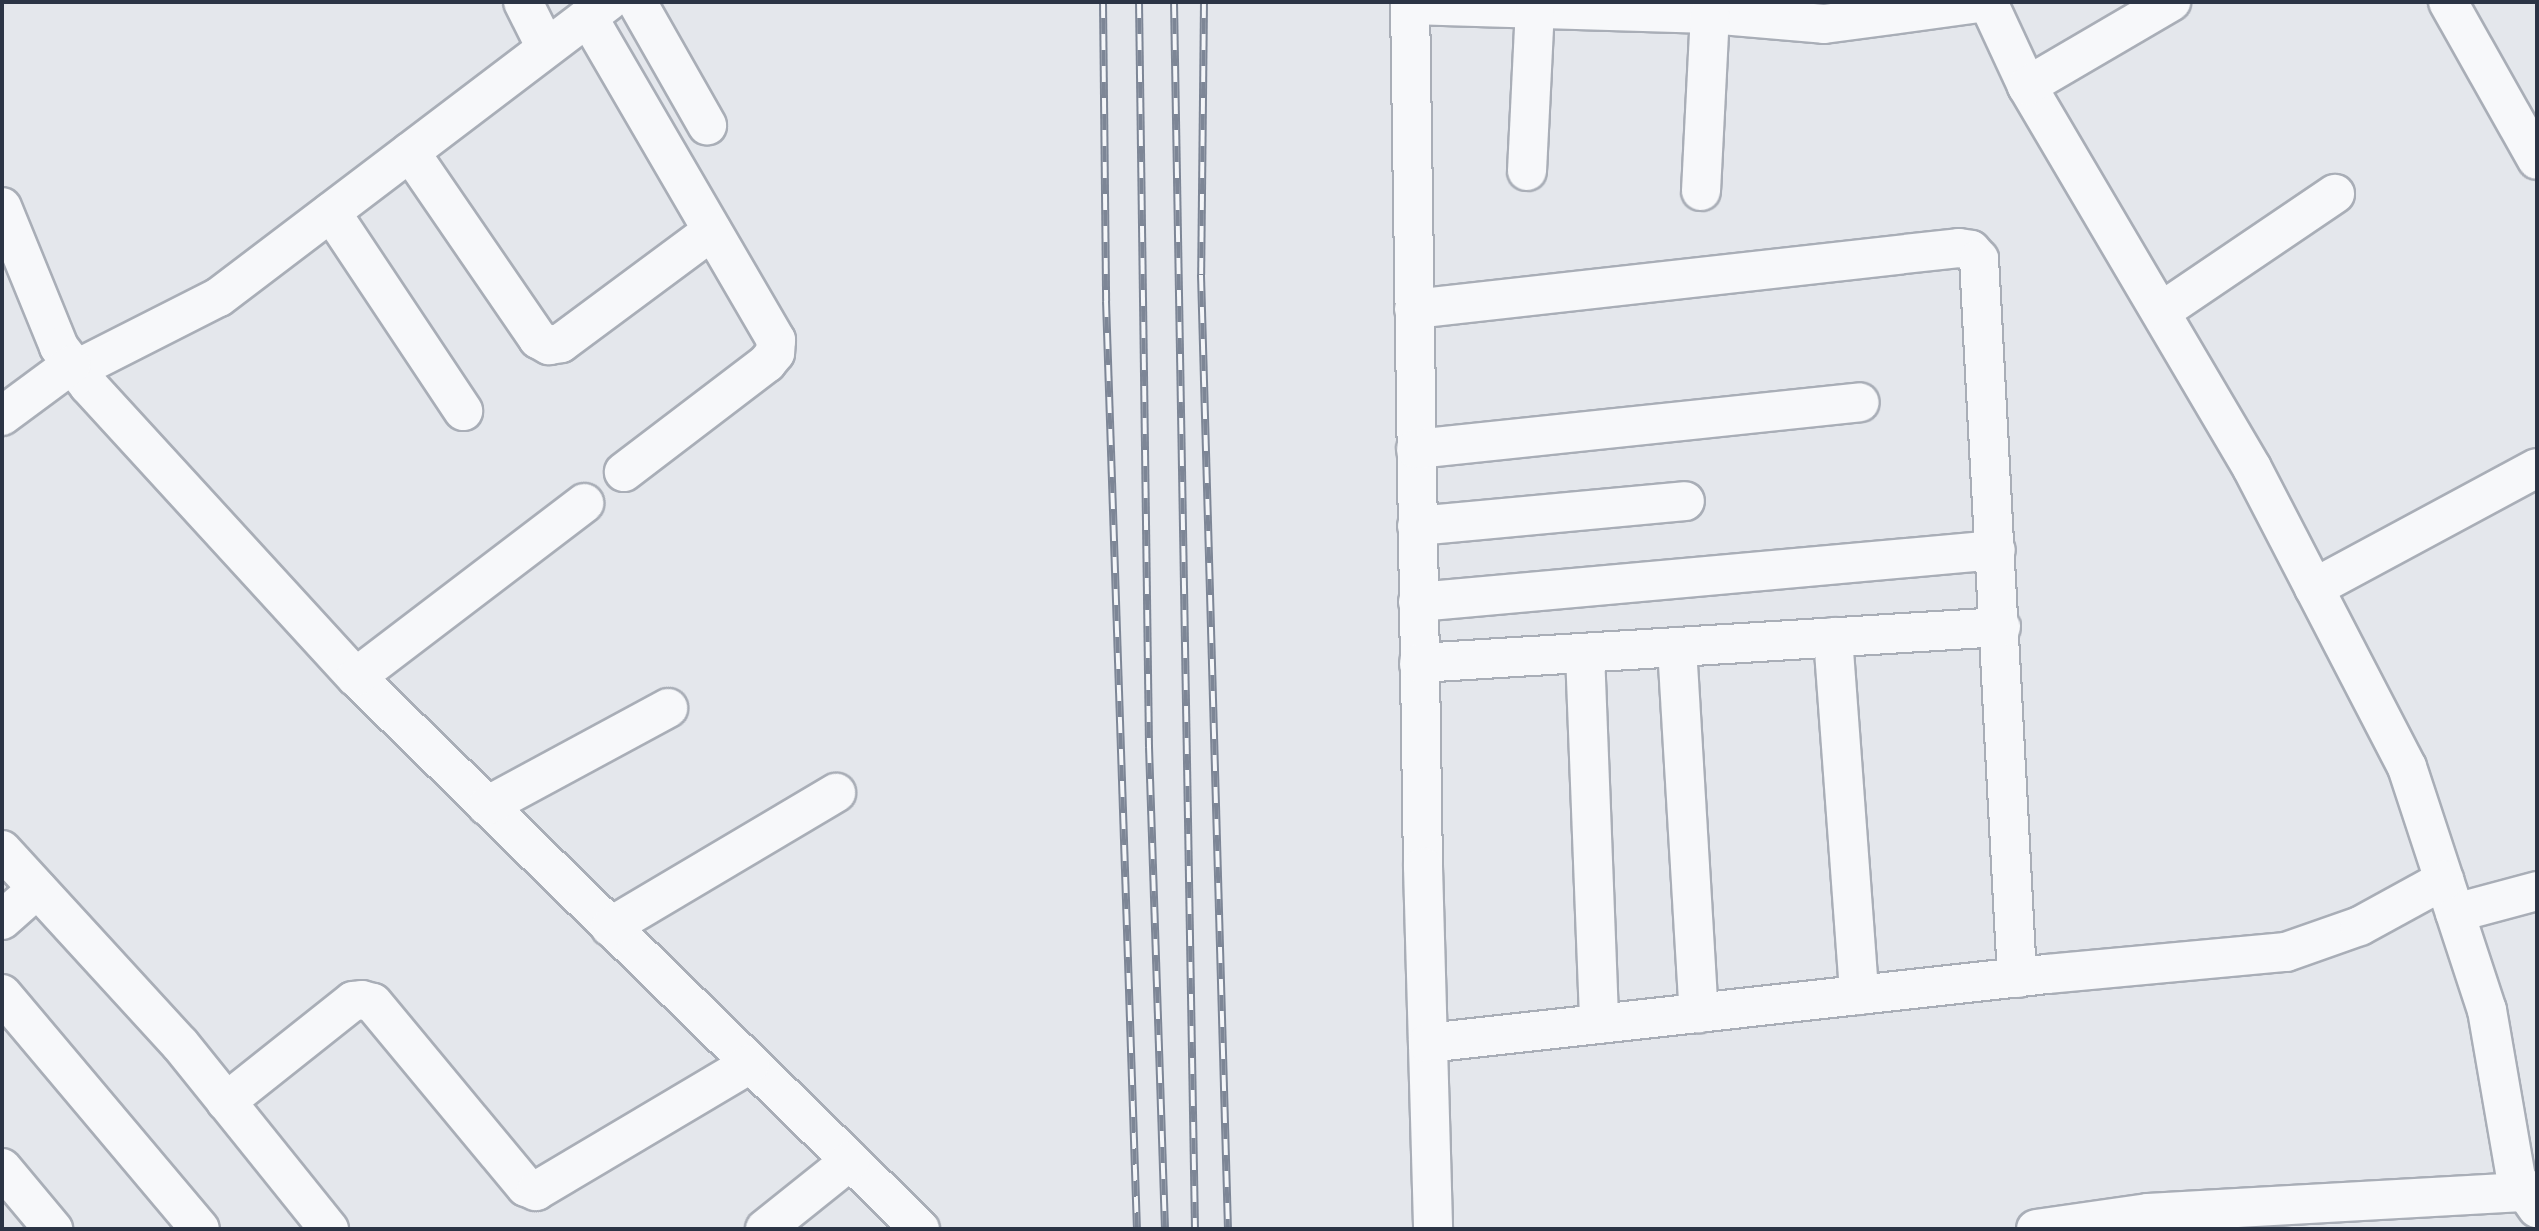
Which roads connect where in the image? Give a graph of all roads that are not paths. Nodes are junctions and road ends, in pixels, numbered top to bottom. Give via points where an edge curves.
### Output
1 (523, 2) edge
2 (637, 2) edge
3 (1988, 2) edge
4 (2171, 2) edge
5 (2448, 2) edge
6 (1410, 3) edge
7 (1535, 8) junction
8 (598, 9) edge
9 (1710, 14) junction
10 (546, 48) junction
11 (2027, 86) junction
12 (707, 125) dead end
13 (410, 152) junction
14 (2537, 160) edge
15 (1527, 172) dead end
16 (1701, 191) dead end
17 (2335, 194) dead end
18 (2, 207) edge
19 (331, 212) junction
20 (712, 231) junction
21 (1414, 309) junction
22 (2162, 311) junction
23 (73, 367) junction
24 (1860, 402) dead end
25 (463, 411) dead end
26 (2, 416) edge
27 (1416, 449) junction
28 (2537, 468) edge
29 (624, 472) dead end
30 (1685, 501) dead end
31 (584, 503) dead end
32 (1417, 526) junction
33 (1996, 550) junction
34 (2314, 588) junction
35 (1418, 601) junction
36 (2001, 627) junction
37 (1833, 637) junction
38 (1677, 647) junction
39 (1585, 653) junction
40 (1419, 663) junction
41 (356, 677) junction
42 (668, 708) dead end
43 (836, 793) dead end
44 (487, 806) junction
45 (2, 850) edge
46 (37, 889) junction
47 (2537, 891) edge
48 (2449, 896) junction
49 (2, 920) edge
50 (610, 927) junction
51 (2017, 978) junction
52 (2, 994) edge
53 (1859, 995) junction
54 (1699, 1013) junction
55 (1599, 1024) junction
56 (1427, 1043) junction
57 (750, 1064) junction
58 (226, 1102) junction
59 (850, 1161) junction
60 (2, 1168) edge
61 (2530, 1200) edge
62 (2348, 1214) edge
63 (53, 1229) edge
64 (200, 1229) edge
65 (330, 1229) edge
66 (765, 1229) edge
67 (920, 1229) edge
68 (1433, 1229) edge
69 (2036, 1229) edge

1 - 10 street
2 - 12 street
3 - 9 street via 1824,24
3 - 11 street
4 - 11 street
5 - 14 street
6 - 7 street
6 - 21 street
7 - 9 street
7 - 15 street
8 - 10 street
8 - 20 street
9 - 16 street
10 - 13 street
11 - 22 street
13 - 19 street
13 - 20 street via 538,339 549,345 561,343
17 - 22 street
18 - 23 street via 48,324
19 - 23 street via 206,305
19 - 25 street
20 - 29 street via 776,340 775,353
21 - 27 street
21 - 33 street via 1971,250 1979,259
22 - 34 street
23 - 26 street
23 - 41 street
24 - 27 street
27 - 32 street
28 - 34 street
30 - 32 street
31 - 41 street
32 - 35 street
33 - 35 street
33 - 36 street
34 - 48 street via 2411,777
35 - 40 street
36 - 37 street
36 - 51 street
37 - 38 street
37 - 53 street
38 - 39 street
38 - 54 street
39 - 40 street
39 - 55 street
40 - 56 street
41 - 44 street
42 - 44 street
43 - 50 street
44 - 50 street
45 - 46 street
46 - 49 street
46 - 58 street via 180,1044
47 - 48 street
48 - 51 street via 2286,952
48 - 61 street via 2487,1010
50 - 57 street
51 - 53 street
52 - 64 street
53 - 54 street
54 - 55 street
55 - 56 street
56 - 68 street
57 - 58 street via 536,1191 526,1187 373,1003 353,1001
57 - 59 street
58 - 65 street
59 - 66 street
59 - 67 street
60 - 63 street
61 - 62 street
62 - 69 street via 2148,1213

